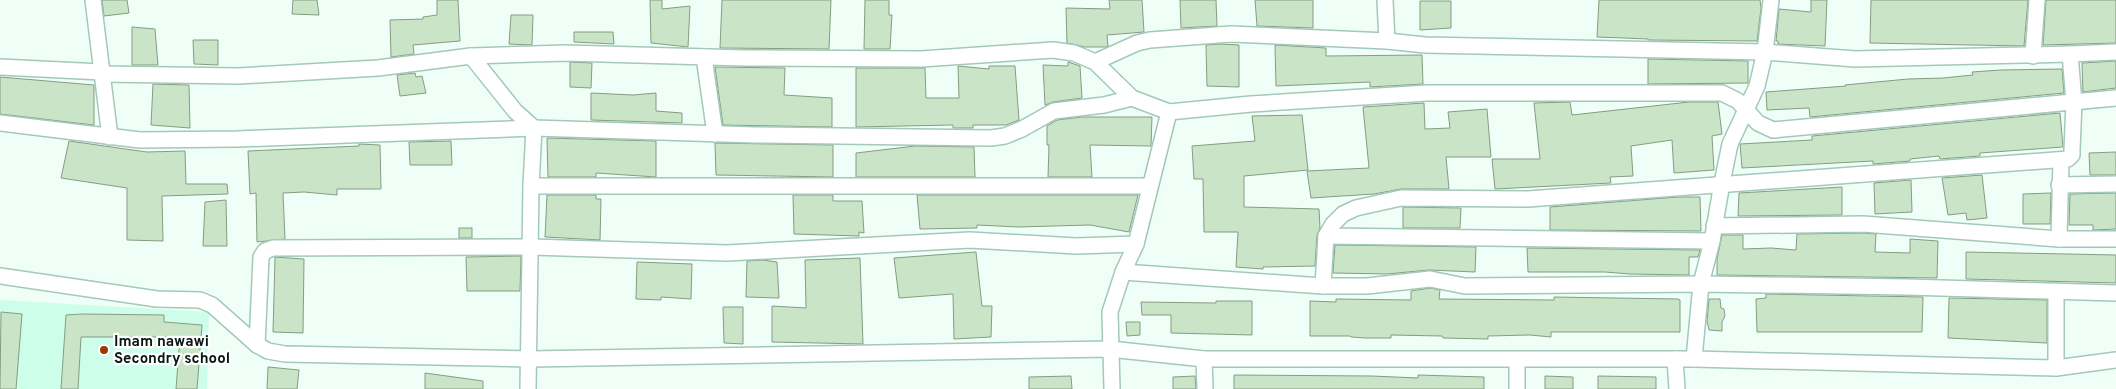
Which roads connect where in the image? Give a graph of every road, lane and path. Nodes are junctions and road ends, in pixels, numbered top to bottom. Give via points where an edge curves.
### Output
1 (93, 0) edge
2 (1385, 0) edge
3 (1771, 0) edge
4 (2037, 0) edge
5 (1387, 41) junction
6 (1766, 52) junction
7 (2116, 52) edge
8 (2070, 54) junction
9 (472, 56) junction
10 (2033, 56) junction
11 (704, 57) junction
12 (1095, 62) junction
13 (0, 67) edge
14 (102, 73) junction
15 (1132, 98) junction
16 (2116, 98) edge
17 (2074, 102) junction
18 (1746, 109) junction
19 (1169, 112) junction
20 (0, 123) edge
21 (534, 128) junction
22 (715, 134) junction
23 (110, 137) junction
24 (2061, 160) junction
25 (1722, 183) junction
26 (2116, 184) edge
27 (2059, 185) junction
28 (530, 186) junction
29 (1149, 186) junction
30 (1713, 233) junction
31 (1326, 236) junction
32 (2059, 239) junction
33 (2116, 239) edge
34 (1136, 244) junction
35 (530, 247) junction
36 (1123, 272) junction
37 (0, 276) edge
38 (1700, 284) junction
39 (1323, 286) junction
40 (2056, 291) junction
41 (2116, 293) edge
42 (257, 345) junction
43 (1110, 349) junction
44 (530, 359) junction
45 (1204, 359) junction
46 (1675, 359) junction
47 (1694, 359) junction
48 (1517, 360) junction
49 (2116, 360) edge
50 (2056, 368) junction
51 (528, 389) edge
52 (1112, 389) edge
53 (1205, 389) edge
54 (1517, 389) edge
55 (1677, 389) edge

1 - 14 street
2 - 5 street
3 - 6 street
4 - 10 street
5 - 6 street via 1425,45
5 - 12 street via 1231,34 1137,43
6 - 10 street via 1855,59
6 - 18 street
7 - 8 street
8 - 10 street
8 - 17 street
9 - 11 street via 566,52
9 - 14 street via 387,68 239,76
9 - 21 street via 514,110
11 - 12 street via 921,59 1053,50 1074,53
11 - 22 street
12 - 15 street
13 - 14 street
14 - 23 street
15 - 19 street
15 - 22 street via 1054,111 1005,136 991,138
16 - 17 street
17 - 18 street via 1773,130 1758,123
17 - 24 street via 2072,155
18 - 19 street via 1738,101 1722,94 1427,93
18 - 25 street via 1730,144
19 - 29 street
20 - 23 street
21 - 22 street
21 - 23 street via 237,139 140,140
21 - 28 street
24 - 25 street
24 - 27 street
25 - 30 street
25 - 31 street via 1528,199 1401,198 1343,214
26 - 27 street
27 - 32 street
28 - 29 street
28 - 35 street
29 - 34 street
30 - 31 street
30 - 32 street via 1863,224
30 - 38 street
31 - 39 street
32 - 33 street
34 - 35 street via 1076,246 970,240 727,253
34 - 36 street
35 - 42 street via 269,249 262,257
35 - 44 street
36 - 39 street
36 - 43 street via 1110,312
37 - 42 street via 157,299 200,300 212,305
38 - 39 street via 1465,286 1430,279 1367,286
38 - 40 street
38 - 47 street
40 - 41 street
40 - 50 street
42 - 44 street via 285,354
43 - 44 street
43 - 45 street
43 - 52 street
44 - 51 street
45 - 48 street
45 - 53 street
46 - 47 street
46 - 48 street
46 - 55 street
47 - 50 street
48 - 54 street
49 - 50 street

